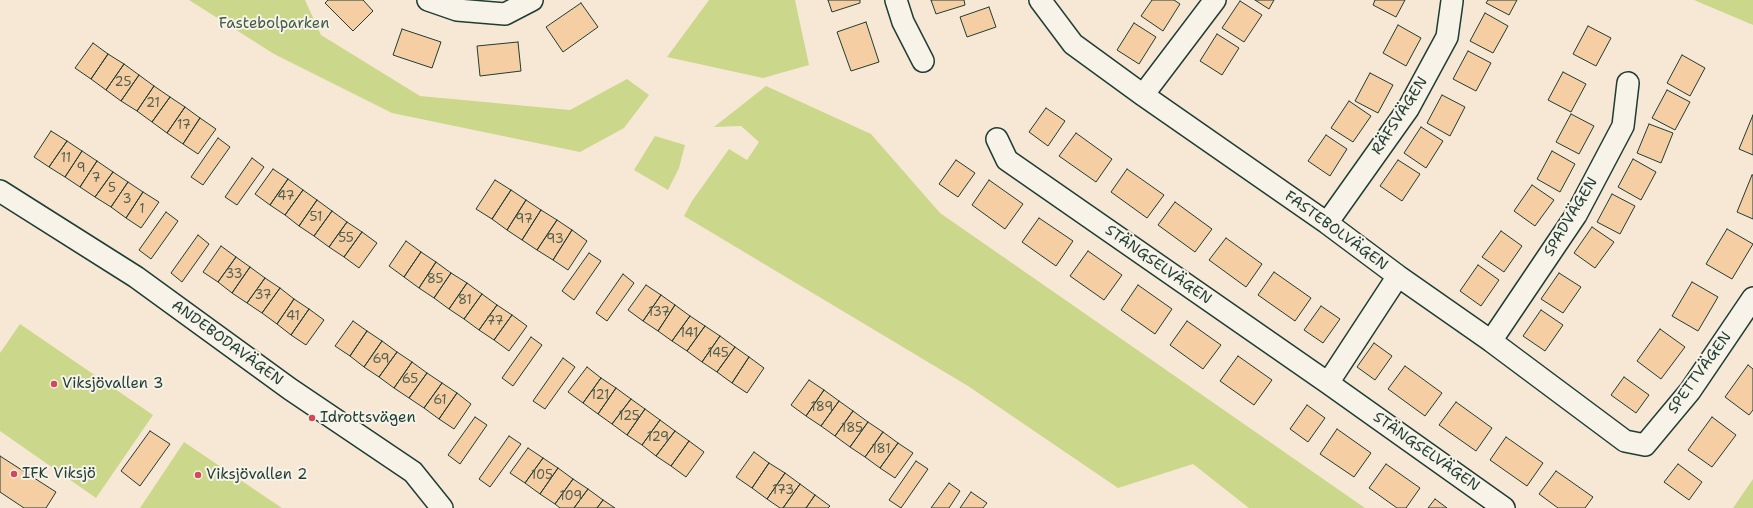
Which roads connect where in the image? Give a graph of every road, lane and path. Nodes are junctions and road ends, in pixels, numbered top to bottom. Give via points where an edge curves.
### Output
1 (428, 0) edge
2 (532, 0) edge
3 (896, 0) edge
4 (1040, 0) edge
5 (1215, 0) edge
6 (1452, 1) dead end
7 (923, 61) dead end
8 (1628, 83) dead end
9 (1143, 95) junction
10 (997, 139) dead end
11 (0, 191) edge
12 (1327, 223) junction
13 (1398, 276) junction
14 (1753, 298) edge
15 (1491, 341) junction
16 (1328, 383) junction
17 (1645, 445) joint
18 (442, 508) edge
19 (1504, 508) edge

1 - 2 street via 457,10 505,14
3 - 7 street via 903,22
4 - 9 street, FASTEBOLVÄGEN via 1072,44
5 - 9 street
6 - 12 street, RÄFSVÄGEN via 1447,37 1408,109
8 - 15 street, SPADVÄGEN via 1622,126 1576,215
9 - 12 street, FASTEBOLVÄGEN
10 - 16 street, STÄNGSELVÄGEN via 1007,160
11 - 18 street, ANDEBODAVÄGEN via 142,282 290,389 413,472
12 - 13 street, FASTEBOLVÄGEN
13 - 15 street, FASTEBOLVÄGEN
13 - 16 street
14 - 17 street, SPETTVÄGEN via 1690,391
15 - 17 street, FASTEBOLVÄGEN via 1625,441
16 - 19 street, STÄNGSELVÄGEN

